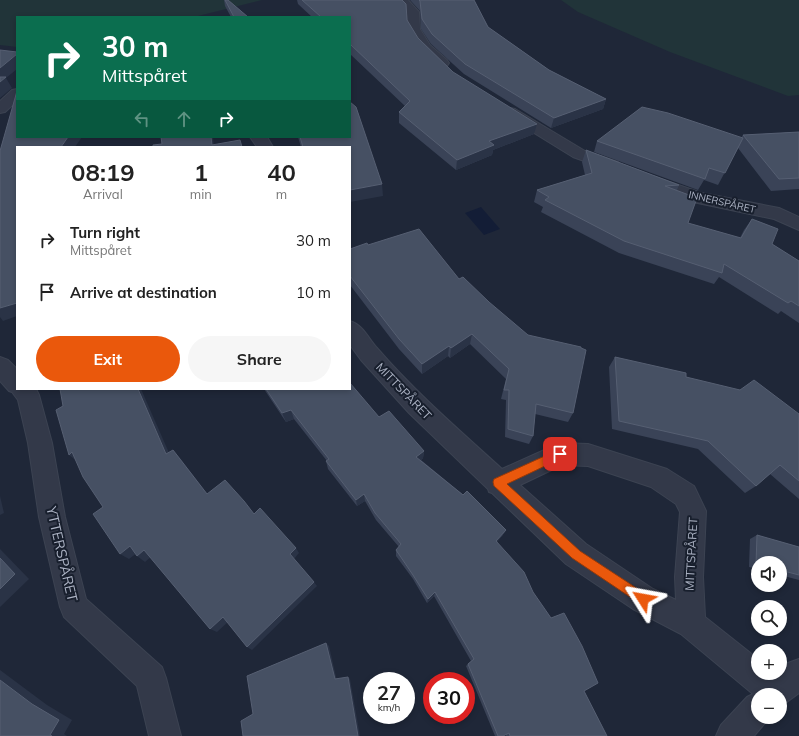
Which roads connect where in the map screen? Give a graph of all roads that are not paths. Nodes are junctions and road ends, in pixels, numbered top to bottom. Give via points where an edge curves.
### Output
1 (402, 0) edge
2 (452, 73) edge
3 (16, 94) edge
4 (500, 105) edge
5 (0, 110) edge
6 (259, 138) edge
7 (265, 146) edge
8 (779, 214) junction
9 (799, 214) edge
10 (799, 224) edge
11 (351, 329) edge
12 (0, 366) edge
13 (16, 383) edge
14 (23, 390) edge
15 (498, 482) junction
16 (691, 624) junction
17 (799, 674) edge
18 (757, 688) edge
19 (780, 688) edge
20 (751, 715) edge
21 (165, 736) edge
22 (732, 736) edge

1 - 2 street via 413,12 414,28 425,47
3 - 5 street
4 - 8 street, INNERSPÅRET via 579,154 699,198
6 - 7 street
8 - 9 street, INNERSPÅRET
8 - 10 street, INNERSPÅRET
11 - 15 street, MITTSPÅRET via 369,354 417,406
12 - 13 street
14 - 21 street, YTTERSPÅRET via 28,395 40,443 52,518 74,607 151,678
15 - 16 street, MITTSPÅRET via 576,554 643,599
15 - 16 street, MITTSPÅRET via 560,454 588,455 658,477 685,495 693,511 688,577
16 - 18 street, MITTSPÅRET
17 - 19 street
20 - 22 street

